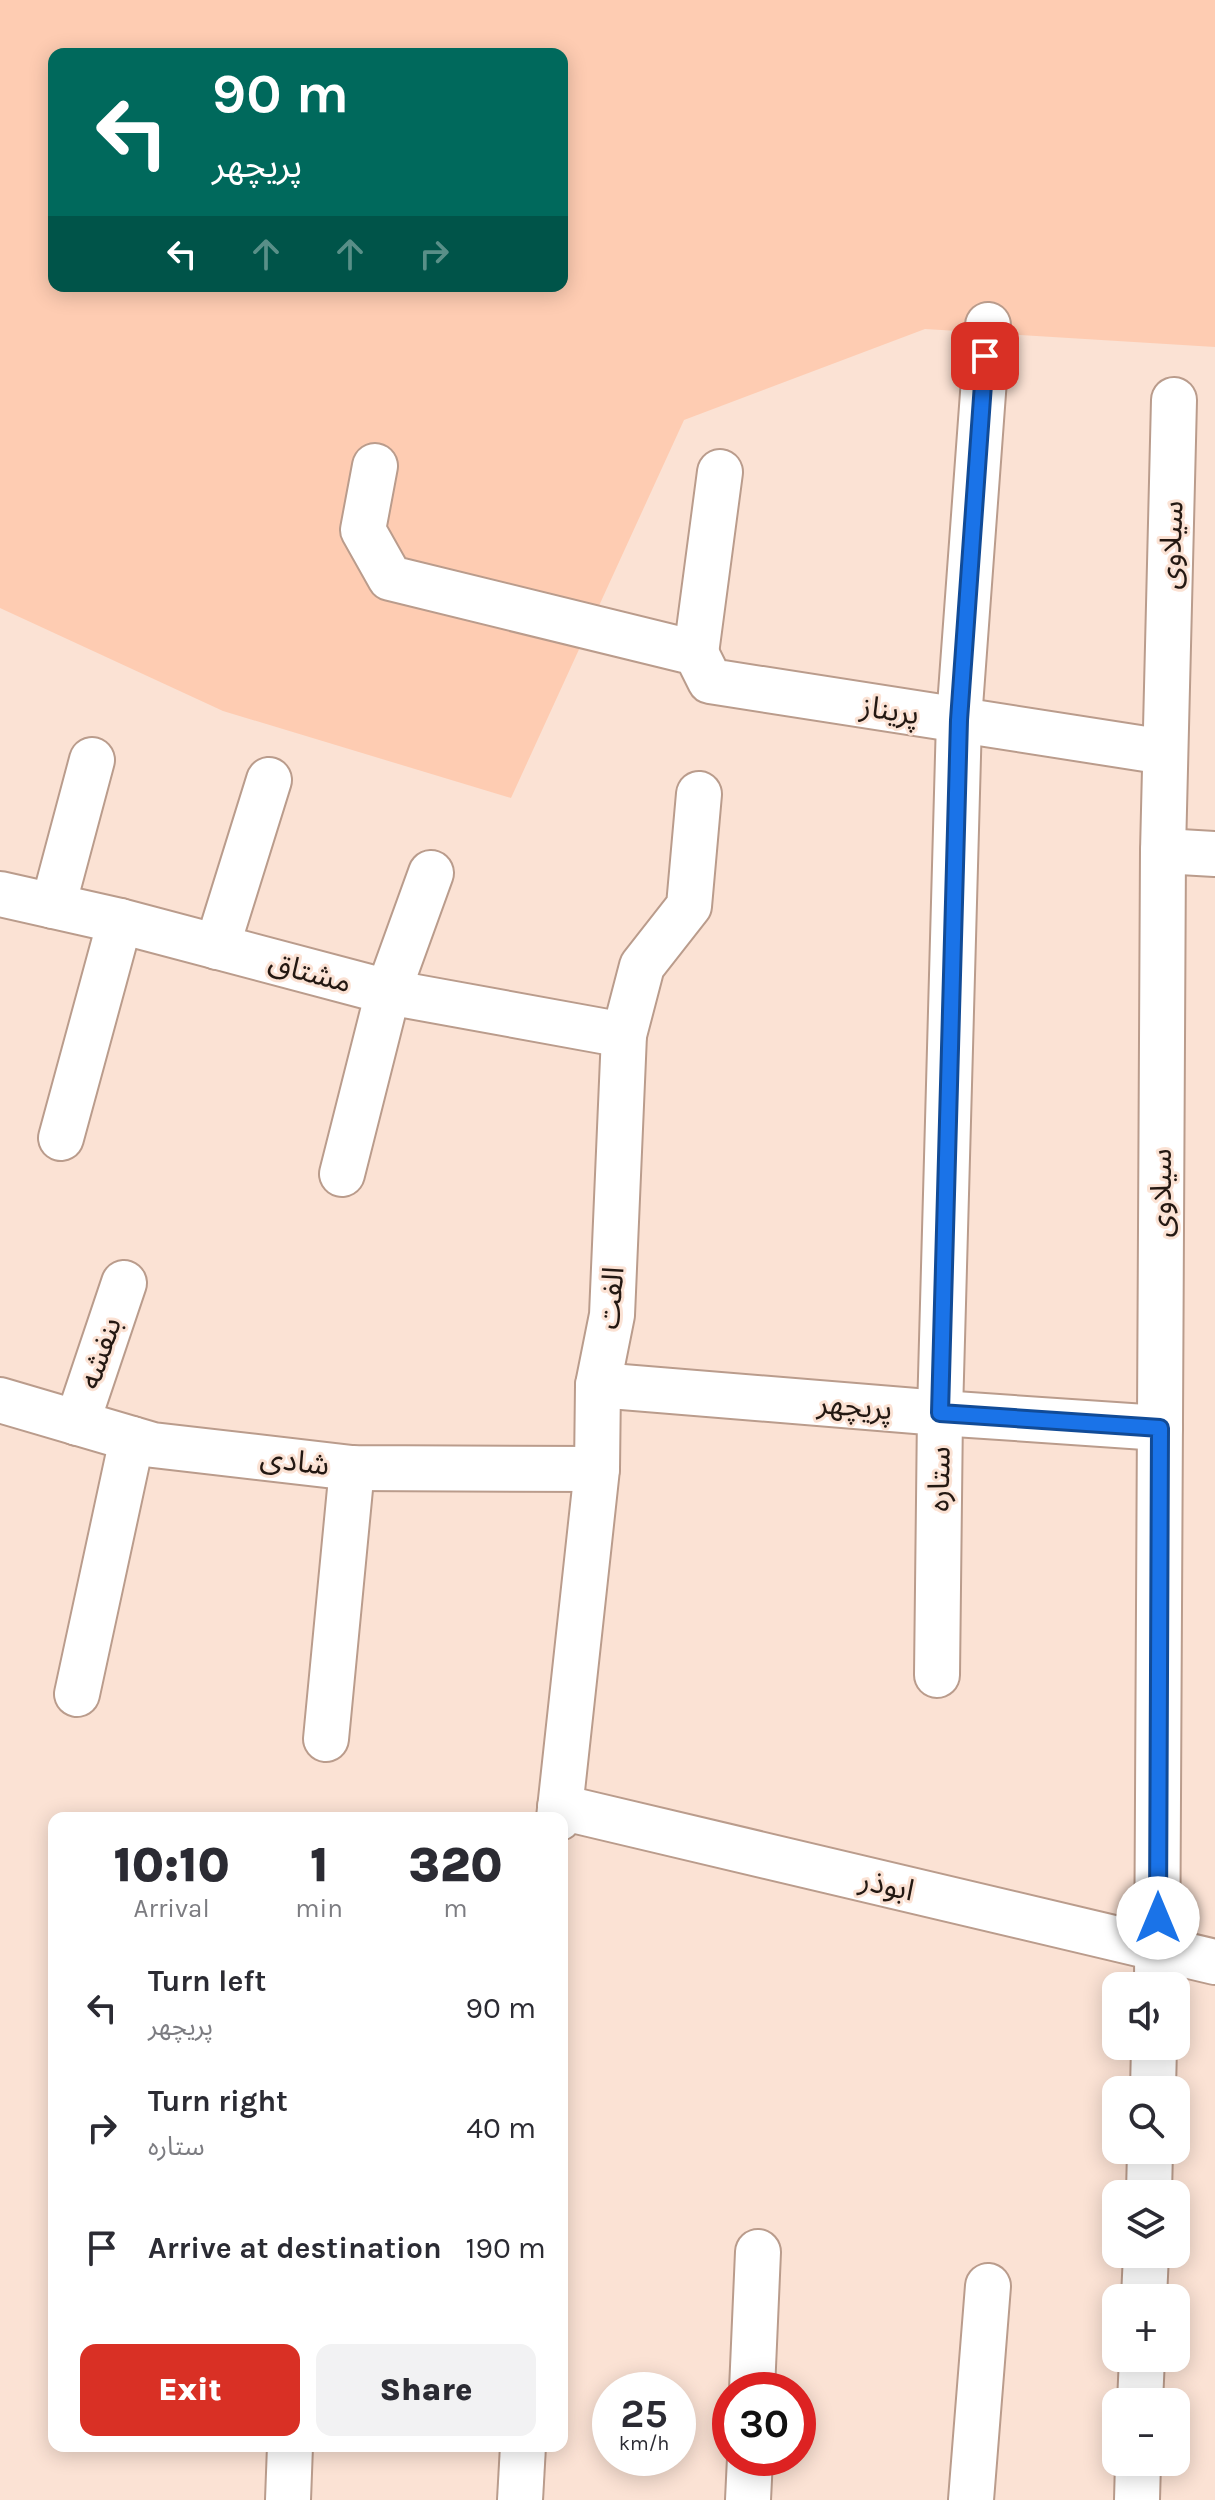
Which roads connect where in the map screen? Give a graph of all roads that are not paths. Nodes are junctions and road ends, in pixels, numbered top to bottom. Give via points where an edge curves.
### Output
1 (988, 325) dead end
2 (1174, 400) dead end
3 (375, 466) dead end
4 (720, 472) dead end
5 (703, 667) junction
6 (959, 720) junction
7 (1165, 752) junction
8 (92, 760) dead end
9 (269, 780) dead end
10 (699, 794) dead end
11 (1163, 851) junction
12 (1215, 854) edge
13 (431, 873) dead end
14 (0, 894) edge
15 (53, 906) junction
16 (120, 921) junction
17 (217, 947) junction
18 (388, 992) junction
19 (624, 1035) junction
20 (61, 1138) dead end
21 (342, 1174) dead end
22 (124, 1283) dead end
23 (598, 1385) junction
24 (0, 1400) edge
25 (940, 1413) junction
26 (77, 1423) junction
27 (1160, 1428) junction
28 (132, 1439) junction
29 (352, 1468) junction
30 (597, 1469) junction
31 (937, 1675) dead end
32 (77, 1694) dead end
33 (326, 1739) dead end
34 (559, 1812) edge
35 (568, 1815) edge
36 (1215, 1962) edge
37 (1157, 1968) edge
38 (758, 2252) dead end
39 (988, 2286) dead end
40 (753, 2372) edge
41 (290, 2452) edge
42 (523, 2452) edge
43 (749, 2476) edge
44 (1138, 2476) edge
45 (288, 2500) edge
46 (520, 2500) edge
47 (748, 2500) edge
48 (971, 2500) edge
49 (1137, 2500) edge

1 - 6 street, ستاره
2 - 7 street, سیلاوی
3 - 5 street, پریناز via 363,530 390,578
4 - 5 street
5 - 6 street, پریناز
6 - 7 street, پریناز
6 - 25 street, ستاره
7 - 11 street, سیلاوی
8 - 15 street
9 - 17 street
10 - 19 street, الفت via 689,906 642,966
11 - 12 street
11 - 27 street, سیلاوی
13 - 18 street
14 - 15 street, مشتاق
15 - 16 street, مشتاق
16 - 17 street, مشتاق
16 - 20 street
17 - 18 street, مشتاق
18 - 19 street, مشتاق
18 - 21 street
19 - 23 street, الفت via 612,1315
22 - 26 street, بنفشه
23 - 25 street, پریچهر
23 - 30 street, الفت
24 - 26 street, شادی
25 - 27 street, پریچهر
25 - 31 street, ستاره
26 - 28 street, شادی
27 - 37 street, سیلاوی
28 - 29 street, شادی
28 - 32 street
29 - 30 street, شادی
29 - 33 street
30 - 34 street, الفت
35 - 37 street, ابوذر
36 - 37 street, ابوذر
38 - 40 street
39 - 48 street
41 - 45 street
42 - 46 street
43 - 47 street
44 - 49 street

